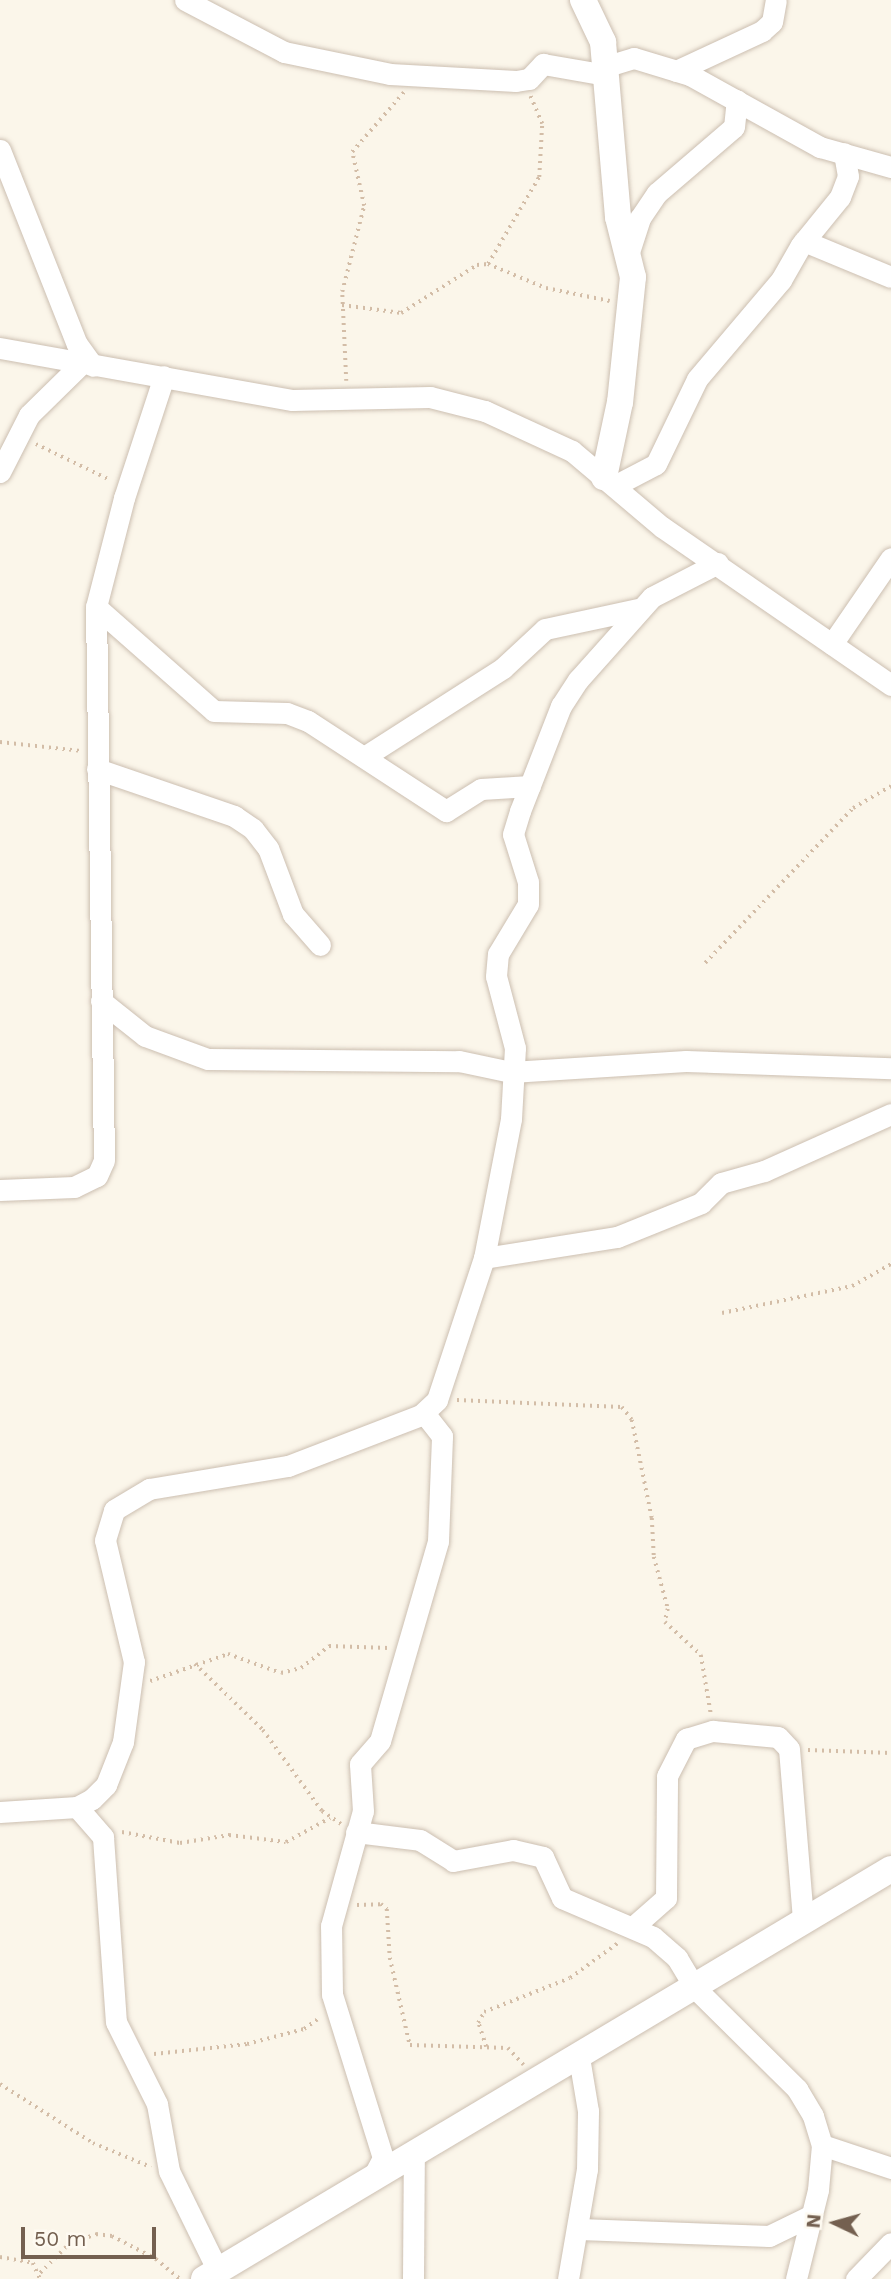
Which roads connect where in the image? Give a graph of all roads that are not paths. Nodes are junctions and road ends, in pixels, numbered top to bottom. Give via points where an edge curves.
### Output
1 (185, 0) edge
2 (583, 0) edge
3 (776, 0) edge
4 (601, 71) junction
5 (676, 71) junction
6 (737, 100) junction
7 (0, 150) edge
8 (844, 153) junction
9 (891, 167) edge
10 (804, 241) junction
11 (629, 252) junction
12 (891, 277) edge
13 (0, 348) edge
14 (87, 365) junction
15 (164, 376) junction
16 (0, 472) edge
17 (609, 482) junction
18 (891, 558) edge
19 (718, 563) junction
20 (96, 607) junction
21 (638, 609) junction
22 (832, 644) junction
23 (891, 685) edge
24 (364, 757) junction
25 (97, 769) junction
26 (530, 786) junction
27 (320, 945) dead end
28 (101, 1001) junction
29 (891, 1068) edge
30 (511, 1072) junction
31 (891, 1114) edge
32 (0, 1191) edge
33 (484, 1258) junction
34 (431, 1405) junction
35 (77, 1807) junction
36 (0, 1812) edge
37 (357, 1830) junction
38 (891, 1869) edge
39 (803, 1920) junction
40 (633, 1927) junction
41 (695, 1988) junction
42 (579, 2057) junction
43 (822, 2145) junction
44 (414, 2151) junction
45 (891, 2168) edge
46 (374, 2173) junction
47 (813, 2215) junction
48 (579, 2229) junction
49 (891, 2243) edge
50 (211, 2275) edge
51 (413, 2279) edge
52 (568, 2279) edge
53 (796, 2279) edge
54 (856, 2279) edge

1 - 4 street via 284,52 415,77 529,79 543,64
2 - 4 street via 602,36
3 - 5 street via 772,22 762,31
4 - 5 street via 634,58
4 - 11 street via 618,217
5 - 6 street
6 - 8 street via 820,147
6 - 11 street via 734,127 657,193 640,218
7 - 14 street
8 - 9 street
8 - 10 street via 844,189
10 - 12 street
10 - 17 street via 781,280 697,379 656,464
11 - 17 street via 630,305
13 - 14 street
14 - 15 street
14 - 16 street via 29,415
15 - 17 street via 292,400 430,397 462,403 546,437
15 - 20 street via 124,498
17 - 19 street via 662,527
18 - 22 street
19 - 21 street
19 - 22 street
20 - 24 street via 214,712 287,713
20 - 25 street
21 - 24 street via 545,629 503,668
21 - 26 street via 561,706
22 - 23 street
24 - 26 street via 446,811 481,789
25 - 27 street via 234,816 253,829 268,848 293,914
25 - 28 street
26 - 30 street via 513,834 528,882 528,904 498,954 496,976 515,1048
28 - 30 street via 145,1035 208,1059 440,1060
28 - 32 street via 104,1160 97,1175 74,1187
29 - 30 street via 686,1061
30 - 33 street via 511,1119
31 - 33 street via 764,1171 721,1184 693,1207 617,1237
33 - 34 street
34 - 35 street via 288,1465 149,1489 114,1510 105,1541 126,1621 134,1687 123,1742 106,1785
34 - 37 street via 442,1436 441,1515 433,1567 380,1741 360,1764 364,1797
35 - 36 street
35 - 50 street via 96,1826 104,1845 112,2000 156,2104 169,2171
37 - 40 street via 420,1840 453,1861 513,1850 534,1853 549,1863 562,1898
37 - 46 street via 331,1926 334,2001 383,2158
38 - 39 street
39 - 40 street via 789,1749 778,1737 713,1731 686,1739 667,1776 666,1898
39 - 41 street
40 - 41 street via 677,1958
41 - 42 street
41 - 43 street via 797,2090
42 - 44 street
42 - 48 street via 588,2111
43 - 45 street
43 - 47 street
44 - 46 street
44 - 51 street
46 - 50 street
47 - 48 street via 769,2236
47 - 53 street
48 - 52 street
49 - 54 street

